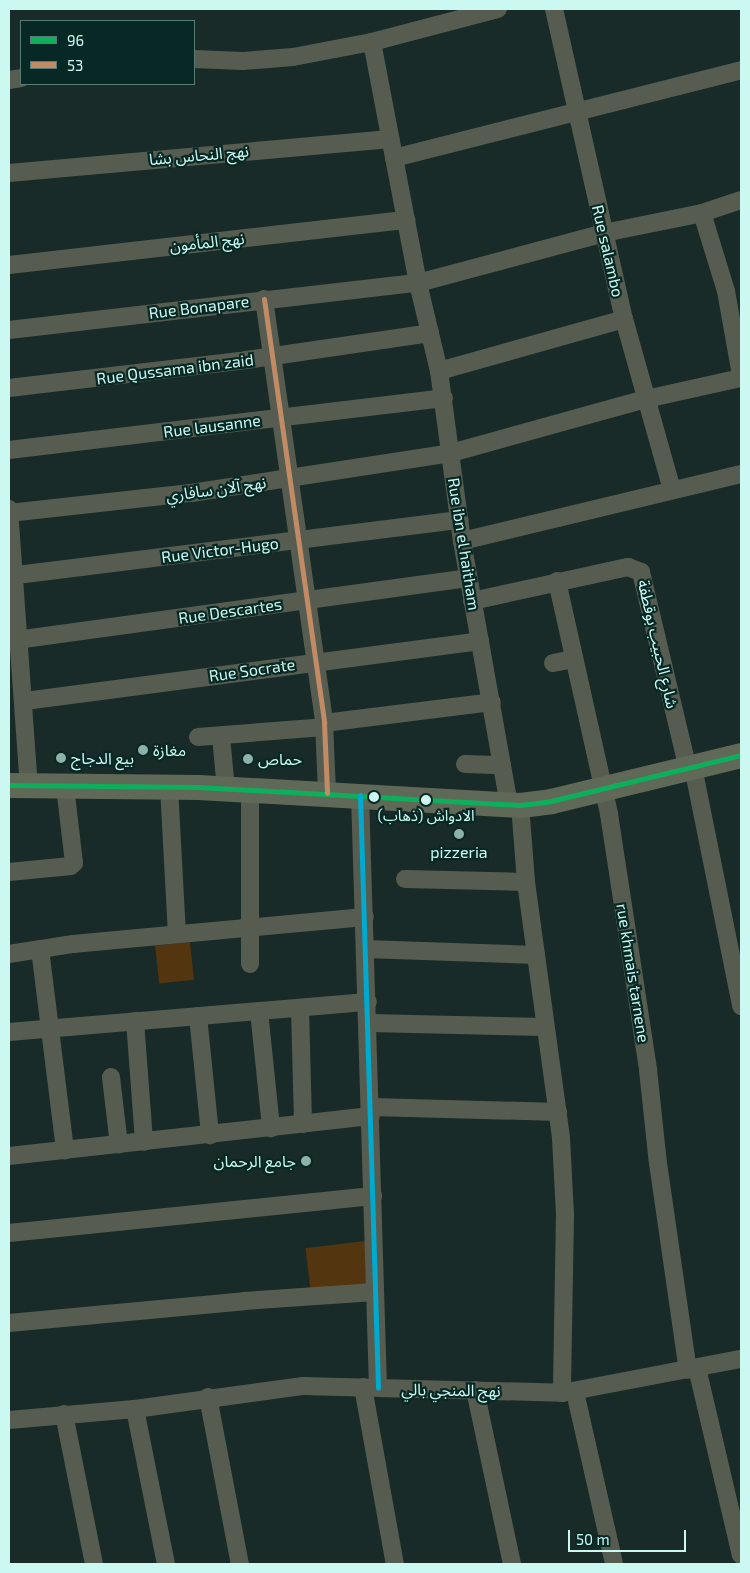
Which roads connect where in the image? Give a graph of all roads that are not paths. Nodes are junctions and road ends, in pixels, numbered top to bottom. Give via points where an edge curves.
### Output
1 (498, 9) edge
2 (554, 9) edge
3 (372, 42) junction
4 (195, 59) edge
5 (741, 70) edge
6 (578, 111) junction
7 (390, 139) junction
8 (394, 158) junction
9 (9, 174) edge
10 (741, 200) edge
11 (702, 213) junction
12 (406, 220) junction
13 (604, 233) junction
14 (9, 265) edge
15 (418, 283) junction
16 (264, 299) junction
17 (624, 319) junction
18 (9, 330) edge
19 (430, 334) junction
20 (273, 356) junction
21 (439, 371) junction
22 (741, 377) edge
23 (9, 388) edge
24 (444, 398) junction
25 (646, 399) junction
26 (282, 418) junction
27 (9, 450) edge
28 (451, 453) junction
29 (741, 474) edge
30 (291, 479) junction
31 (672, 490) junction
32 (9, 509) edge
33 (9, 513) edge
34 (460, 520) junction
35 (299, 540) junction
36 (462, 541) junction
37 (12, 575) edge
38 (468, 578) junction
39 (557, 580) junction
40 (307, 601) junction
41 (472, 601) junction
42 (15, 640) edge
43 (480, 641) junction
44 (573, 659) junction
45 (316, 662) junction
46 (553, 663) dead end
47 (25, 701) junction
48 (492, 702) junction
49 (324, 725) junction
50 (198, 737) dead end
51 (220, 737) junction
52 (741, 755) edge
53 (465, 764) dead end
54 (502, 765) junction
55 (691, 768) junction
56 (19, 786) edge
57 (65, 786) junction
58 (169, 787) junction
59 (226, 789) junction
60 (603, 789) junction
61 (250, 790) junction
62 (327, 793) junction
63 (360, 795) junction
64 (514, 805) junction
65 (9, 872) edge
66 (405, 879) dead end
67 (526, 882) junction
68 (365, 917) junction
69 (249, 926) junction
70 (177, 934) junction
71 (40, 949) junction
72 (366, 949) junction
73 (9, 954) edge
74 (536, 955) junction
75 (250, 964) dead end
76 (368, 1002) junction
77 (741, 1006) edge
78 (300, 1008) junction
79 (259, 1011) junction
80 (198, 1016) junction
81 (135, 1021) junction
82 (369, 1023) junction
83 (545, 1027) junction
84 (51, 1029) junction
85 (9, 1032) edge
86 (111, 1077) dead end
87 (371, 1112) junction
88 (558, 1112) junction
89 (302, 1124) junction
90 (271, 1128) junction
91 (210, 1135) junction
92 (144, 1142) junction
93 (119, 1145) junction
94 (65, 1150) junction
95 (9, 1156) edge
96 (373, 1196) junction
97 (9, 1233) edge
98 (375, 1292) junction
99 (9, 1323) edge
100 (741, 1359) edge
101 (692, 1369) junction
102 (370, 1388) junction
103 (475, 1390) junction
104 (568, 1392) junction
105 (208, 1397) junction
106 (135, 1409) junction
107 (64, 1414) junction
108 (9, 1420) edge
109 (741, 1555) edge
110 (94, 1564) edge
111 (166, 1564) edge
112 (240, 1564) edge
113 (395, 1564) edge
114 (512, 1564) edge
115 (614, 1564) edge

1 - 3 street
2 - 6 street, Rue salambo
3 - 4 street via 293,57 243,61
3 - 7 street, Rue ibn el haitham
5 - 6 street
6 - 8 street
6 - 13 street, Rue salambo
7 - 8 street, Rue ibn el haitham
7 - 9 street, نهج النحاس بشا
8 - 12 street, Rue ibn el haitham
10 - 11 street, Rue Bonapare
11 - 13 street, Rue Bonapare
11 - 22 street via 726,291
12 - 14 street, نهج المأمون
12 - 15 street, Rue ibn el haitham
13 - 15 street, Rue Bonapare
13 - 17 street, Rue salambo
15 - 16 street, Rue Bonapare
15 - 19 street, Rue ibn el haitham
16 - 18 street, Rue Bonapare
16 - 20 street
17 - 21 street
17 - 25 street, Rue salambo
19 - 20 street, Rue Qussama ibn zaid
19 - 21 street, Rue ibn el haitham
20 - 23 street, Rue Qussama ibn zaid
20 - 26 street
21 - 24 street, Rue ibn el haitham
22 - 25 street, نهج آلان سافاري
24 - 26 street, Rue lausanne
24 - 28 street, Rue ibn el haitham
25 - 28 street, نهج آلان سافاري
25 - 31 street, Rue salambo
26 - 27 street, Rue lausanne
26 - 30 street
28 - 30 street, نهج آلان سافاري
28 - 34 street, Rue ibn el haitham
29 - 31 street
30 - 33 street, نهج آلان سافاري
30 - 35 street
31 - 36 street
32 - 33 street
33 - 37 street
34 - 35 street, Rue Victor-Hugo via 395,525
34 - 36 street, Rue ibn el haitham
35 - 37 street, Rue Victor-Hugo
35 - 40 street
36 - 38 street, Rue ibn el haitham
37 - 42 street
38 - 40 street, Rue Descartes
38 - 41 street, Rue ibn el haitham
39 - 41 street, شارع الحبيب بوقطفة
39 - 44 street, rue khmais tarnene
39 - 55 street, شارع الحبيب بوقطفة via 628,567 641,572
40 - 42 street, Rue Descartes
40 - 45 street
41 - 43 street, Rue ibn el haitham
42 - 47 street
43 - 45 street, Rue Socrate
43 - 48 street, Rue ibn el haitham
44 - 46 street
44 - 60 street, rue khmais tarnene
45 - 47 street, Rue Socrate
45 - 49 street
47 - 56 street
48 - 49 street
48 - 54 street, Rue ibn el haitham
49 - 51 street
49 - 62 street
50 - 51 street
51 - 59 street
52 - 55 street
53 - 54 street
54 - 64 street, Rue ibn el haitham
55 - 60 street
55 - 77 street
56 - 57 street
57 - 58 street
57 - 65 street via 74,863 71,866
58 - 59 street
58 - 70 street
59 - 61 street
60 - 64 street
60 - 101 street, rue khmais tarnene
61 - 62 street
61 - 69 street
62 - 63 street
63 - 64 street
63 - 68 street
64 - 67 street, Rue ibn el haitham
66 - 67 street
67 - 74 street, Rue ibn el haitham
68 - 69 street
68 - 72 street
69 - 70 street
69 - 75 street
70 - 71 street
71 - 73 street
71 - 84 street
72 - 74 street
72 - 76 street
74 - 83 street, Rue ibn el haitham
76 - 78 street
76 - 82 street
78 - 79 street
78 - 89 street
79 - 80 street
79 - 90 street
80 - 81 street
80 - 91 street
81 - 84 street
81 - 92 street
82 - 83 street
82 - 87 street
83 - 88 street, Rue ibn el haitham
84 - 85 street
84 - 94 street
86 - 93 street
87 - 88 street
87 - 89 street
87 - 96 street
88 - 104 street, Rue ibn el haitham via 565,1214
89 - 90 street
90 - 91 street
91 - 92 street
92 - 93 street
93 - 94 street
94 - 95 street
96 - 97 street
96 - 98 street
98 - 99 street
98 - 102 street
100 - 101 street, نهج المنجي بالي
101 - 104 street, نهج المنجي بالي
101 - 109 street, rue khmais tarnene
102 - 103 street, نهج المنجي بالي
102 - 105 street, نهج المنجي بالي via 303,1386
102 - 113 street
103 - 104 street, نهج المنجي بالي
103 - 114 street
104 - 115 street, Rue ibn el haitham
105 - 106 street, نهج المنجي بالي
105 - 112 street
106 - 107 street, نهج المنجي بالي
106 - 111 street
107 - 108 street, نهج المنجي بالي
107 - 110 street

